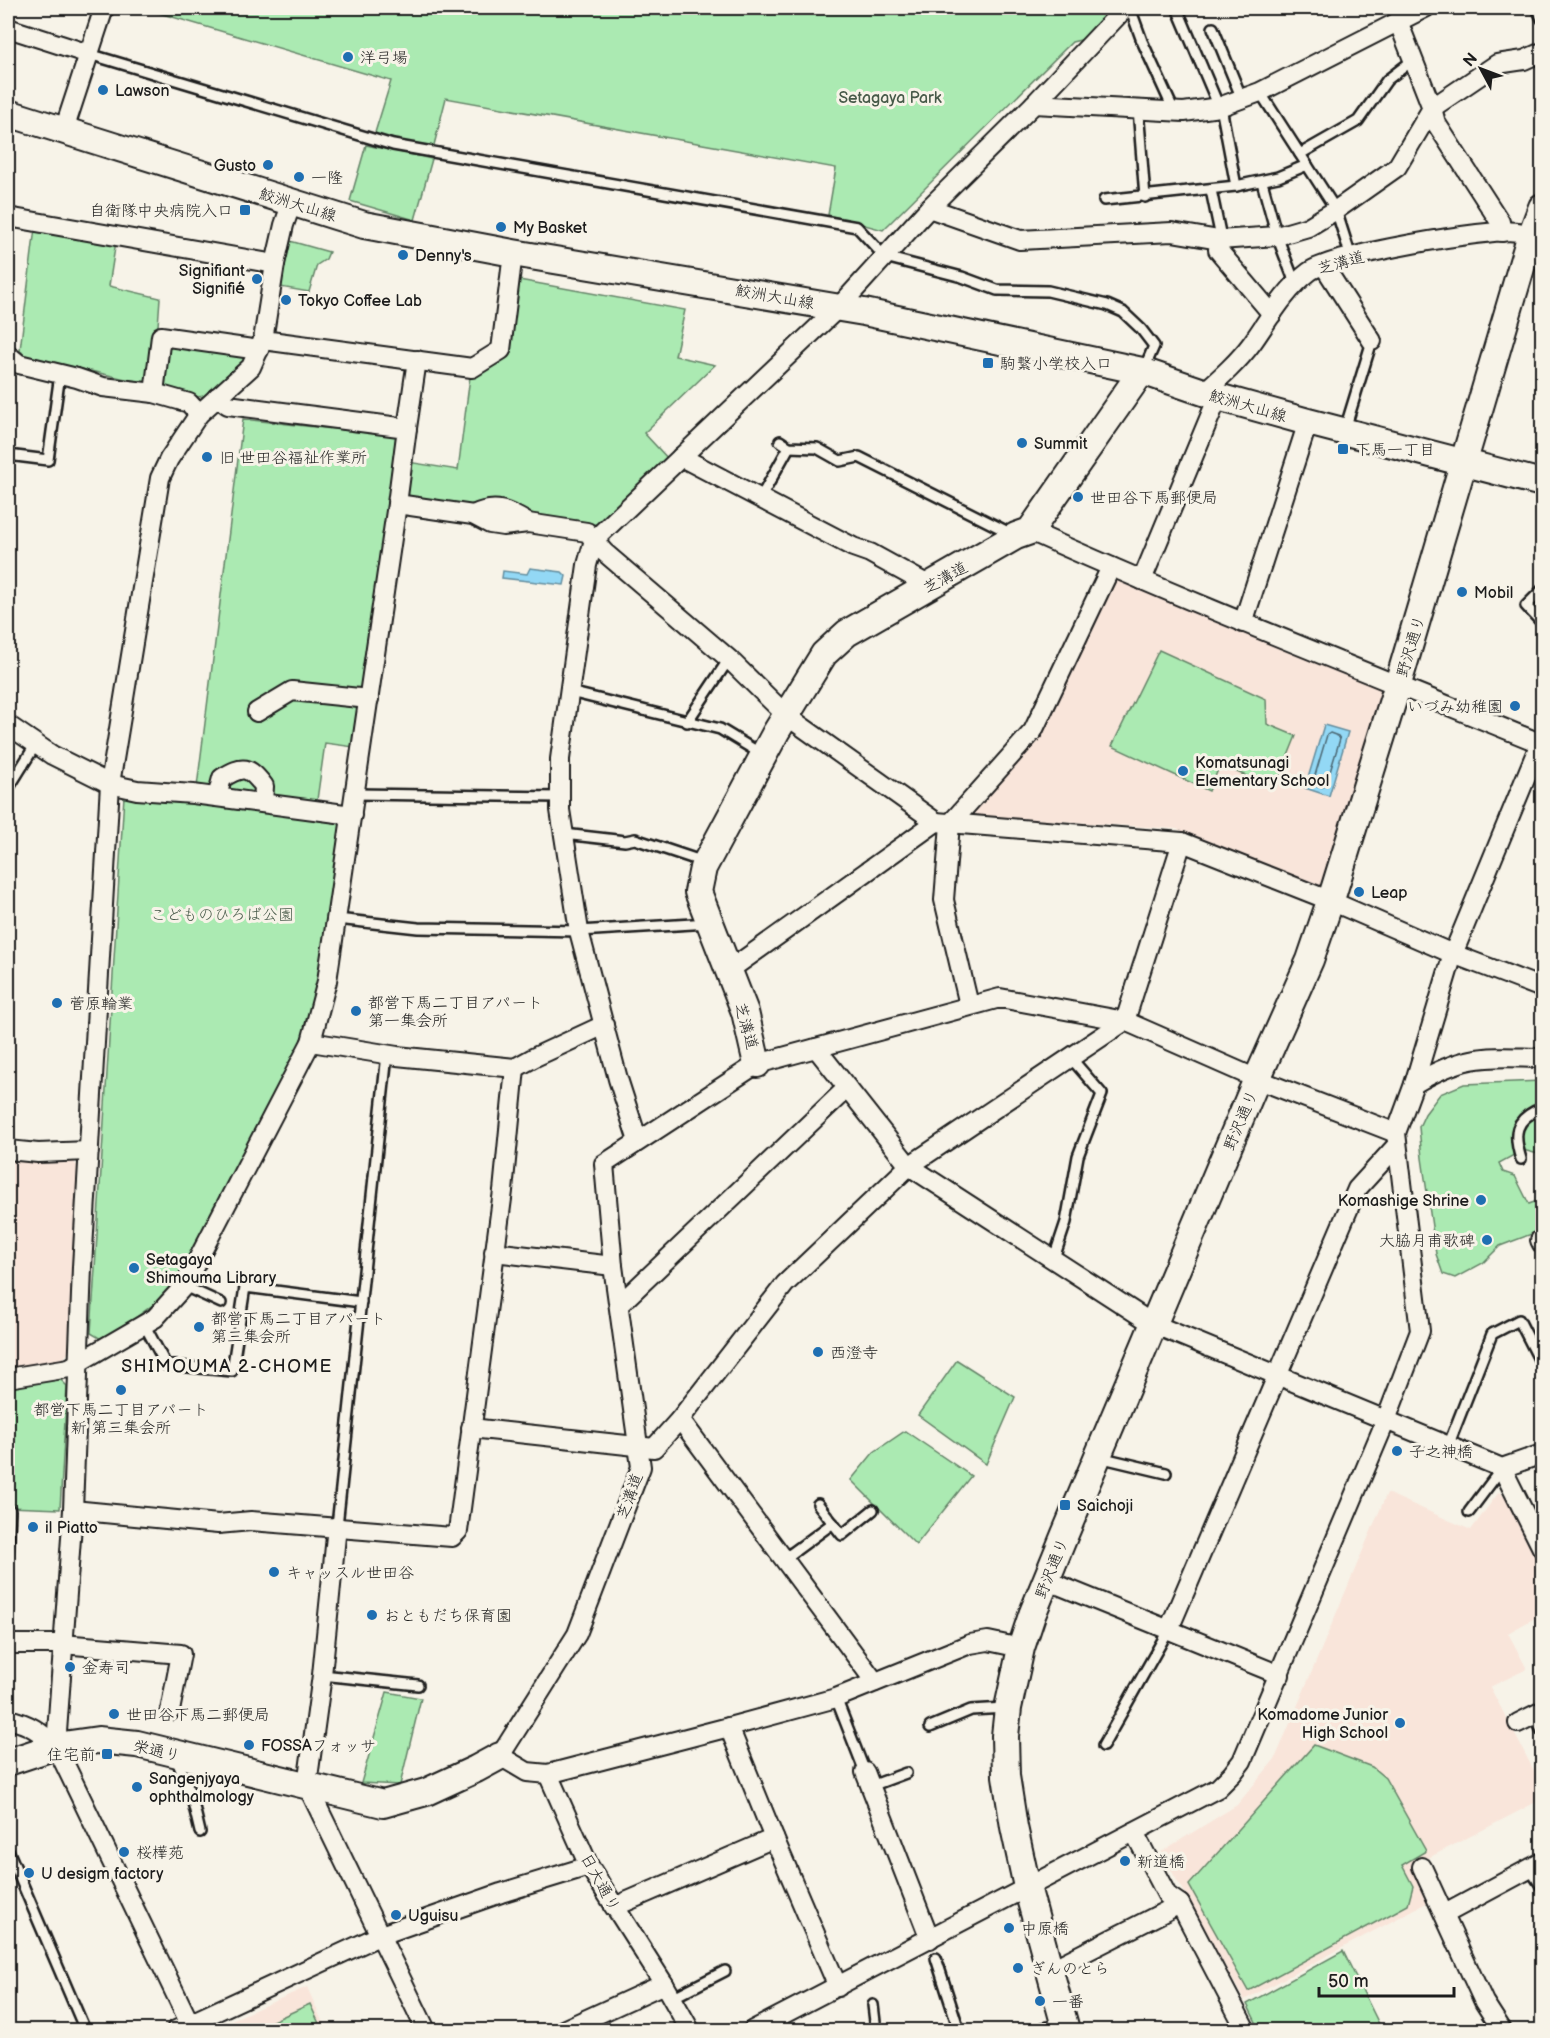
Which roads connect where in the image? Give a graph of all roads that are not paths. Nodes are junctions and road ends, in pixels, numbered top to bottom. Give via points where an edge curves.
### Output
1 (104, 8) edge
2 (1127, 8) edge
3 (1177, 8) edge
4 (1425, 8) edge
5 (1537, 8) edge
6 (1542, 19) edge
7 (1398, 21) junction
8 (8, 28) edge
9 (1213, 28) dead end
10 (1542, 52) edge
11 (89, 54) junction
12 (1413, 60) junction
13 (1260, 92) junction
14 (1242, 99) junction
15 (1034, 105) junction
16 (1220, 107) junction
17 (1432, 108) junction
18 (1138, 109) junction
19 (1174, 111) junction
20 (8, 113) edge
21 (64, 130) junction
22 (1300, 154) junction
23 (1307, 165) junction
24 (1262, 182) junction
25 (1236, 186) junction
26 (1211, 190) junction
27 (1145, 197) junction
28 (1104, 200) dead end
29 (292, 202) junction
30 (1542, 207) edge
31 (930, 208) junction
32 (1336, 210) junction
33 (8, 217) edge
34 (1502, 232) junction
35 (1277, 236) junction
36 (1219, 240) junction
37 (1536, 247) edge
38 (513, 253) junction
39 (885, 257) junction
40 (1351, 257) junction
41 (275, 264) junction
42 (1324, 266) junction
43 (1295, 283) junction
44 (839, 307) junction
45 (1272, 314) junction
46 (1372, 341) joint
47 (261, 345) junction
48 (8, 355) edge
49 (417, 360) junction
50 (1142, 371) junction
51 (60, 374) junction
52 (154, 393) junction
53 (1211, 394) junction
54 (217, 397) junction
55 (199, 414) junction
56 (1308, 422) junction
57 (407, 428) junction
58 (1344, 431) junction
59 (8, 455) edge
60 (681, 457) junction
61 (1465, 462) junction
62 (1542, 483) edge
63 (760, 499) junction
64 (398, 504) junction
65 (1023, 534) junction
66 (594, 540) junction
67 (1111, 567) junction
68 (1142, 580) junction
69 (930, 586) junction
70 (1542, 590) edge
71 (1243, 623) junction
72 (1542, 623) edge
73 (729, 659) junction
74 (1398, 684) junction
75 (570, 692) junction
76 (369, 699) junction
77 (257, 712) dead end
78 (787, 716) junction
79 (687, 722) junction
80 (8, 726) edge
81 (36, 744) junction
82 (1541, 744) edge
83 (764, 756) junction
84 (110, 784) junction
85 (8, 789) edge
86 (355, 794) junction
87 (560, 797) junction
88 (217, 798) junction
89 (263, 804) junction
90 (352, 815) junction
91 (943, 823) junction
92 (564, 834) junction
93 (1182, 842) junction
94 (706, 862) junction
95 (1330, 901) junction
96 (337, 919) junction
97 (709, 923) junction
98 (579, 931) junction
99 (1453, 954) junction
100 (728, 971) junction
101 (1542, 988) edge
102 (969, 1005) junction
103 (1125, 1021) junction
104 (604, 1025) junction
105 (311, 1042) junction
106 (816, 1048) junction
107 (387, 1054) junction
108 (1070, 1058) junction
109 (1542, 1058) edge
110 (757, 1064) junction
111 (515, 1068) junction
112 (1257, 1079) junction
113 (1413, 1084) junction
114 (847, 1088) junction
115 (1542, 1108) edge
116 (1396, 1139) junction
117 (638, 1141) junction
118 (8, 1150) edge
119 (89, 1151) junction
120 (1521, 1159) dead end
121 (909, 1166) junction
122 (494, 1252) junction
123 (1054, 1258) junction
124 (613, 1266) junction
125 (183, 1286) junction
126 (361, 1302) junction
127 (221, 1303) dead end
128 (618, 1305) junction
129 (144, 1324) junction
130 (1154, 1324) junction
131 (78, 1362) junction
132 (1542, 1365) edge
133 (1277, 1374) junction
134 (8, 1378) edge
135 (680, 1419) junction
136 (1386, 1420) junction
137 (471, 1428) junction
138 (1448, 1446) junction
139 (639, 1447) junction
140 (1542, 1454) edge
141 (1099, 1456) junction
142 (1502, 1468) junction
143 (1166, 1473) dead end
144 (818, 1504) dead end
145 (10, 1510) dead end
146 (73, 1510) junction
147 (873, 1510) dead end
148 (1469, 1512) dead end
149 (833, 1523) junction
150 (337, 1526) junction
151 (1542, 1548) edge
152 (8, 1553) edge
153 (784, 1559) junction
154 (1046, 1580) junction
155 (1169, 1629) junction
156 (8, 1644) edge
157 (62, 1644) junction
158 (1021, 1648) junction
159 (322, 1675) junction
160 (1280, 1675) junction
161 (875, 1682) junction
162 (418, 1685) dead end
163 (836, 1698) junction
164 (1008, 1708) junction
165 (170, 1712) dead end
166 (8, 1719) edge
167 (930, 1727) dead end
168 (729, 1728) junction
169 (56, 1746) junction
170 (1103, 1746) dead end
171 (174, 1753) junction
172 (500, 1756) junction
173 (8, 1762) edge
174 (548, 1773) junction
175 (906, 1773) dead end
176 (868, 1779) junction
177 (307, 1785) junction
178 (200, 1832) dead end
179 (1134, 1832) junction
180 (774, 1838) junction
181 (8, 1850) edge
182 (590, 1866) junction
183 (1536, 1866) edge
184 (1422, 1867) dead end
185 (1027, 1887) junction
186 (1542, 1887) edge
187 (1180, 1904) junction
188 (614, 1907) junction
189 (1445, 1914) junction
190 (381, 1935) junction
191 (930, 1939) junction
192 (936, 1958) dead end
193 (1050, 1970) junction
194 (725, 1971) dead end
195 (838, 1987) junction
196 (668, 1991) junction
197 (873, 2005) dead end
198 (183, 2027) edge
199 (1065, 2027) edge
200 (85, 2031) edge
201 (426, 2031) edge
202 (563, 2031) edge
203 (690, 2031) edge
204 (753, 2031) edge
205 (876, 2031) edge
206 (959, 2031) edge
207 (1035, 2031) edge
208 (1246, 2031) edge
209 (1502, 2031) edge

1 - 11 street
2 - 15 street
2 - 19 lane
3 - 16 lane
4 - 7 street
5 - 6 lane
7 - 12 street
7 - 13 street
8 - 11 street
9 - 14 lane
10 - 17 street via 1524,60 1497,64
11 - 21 street
11 - 39 lane via 393,145 857,227
12 - 17 street
12 - 22 lane via 1387,80 1358,121
13 - 14 street
13 - 22 lane
14 - 16 street
15 - 18 street
15 - 31 street
16 - 19 street
16 - 25 lane
17 - 32 street via 1397,167
17 - 34 street via 1436,123 1500,222
18 - 19 street
18 - 27 lane
20 - 21 street, 鮫洲大山線
21 - 29 street, 鮫洲大山線
22 - 23 lane
23 - 24 lane
23 - 32 lane
24 - 25 lane
24 - 35 lane
25 - 26 lane
26 - 27 lane
26 - 36 lane
27 - 28 lane
29 - 38 street, 鮫洲大山線 via 364,225
29 - 41 street
30 - 37 street, 野沢通り
31 - 36 street via 1020,240 1172,232
31 - 39 street
32 - 35 street via 1308,227
32 - 40 lane
33 - 41 street
34 - 37 street, 芝溝道 via 1519,232
34 - 40 street, 芝溝道
35 - 36 street
35 - 43 lane
36 - 45 street via 1218,250
37 - 61 street, 野沢通り
38 - 44 street, 鮫洲大山線
38 - 49 street via 501,350 472,368
39 - 44 street
39 - 50 lane via 997,290 1048,291 1123,312 1154,346
40 - 42 street, 芝溝道
41 - 47 street
42 - 43 street, 芝溝道 via 1311,270
42 - 46 street
43 - 45 street, 芝溝道
44 - 50 street, 鮫洲大山線
44 - 60 street
45 - 53 street, 芝溝道
46 - 58 lane
47 - 49 street
47 - 52 street via 162,336
47 - 54 street via 251,367
48 - 51 street via 19,364
49 - 57 street
50 - 53 street, 鮫洲大山線
50 - 65 street, 芝溝道
51 - 52 street via 103,387
51 - 59 lane via 48,460
52 - 55 street via 189,403
53 - 56 street, 鮫洲大山線
53 - 68 street
54 - 55 street
54 - 57 street via 228,405
55 - 84 street via 160,478
56 - 58 street, 鮫洲大山線
56 - 71 street
57 - 64 street
58 - 61 street, 鮫洲大山線
60 - 63 street
60 - 66 street
61 - 62 street, 鮫洲大山線
61 - 74 street, 野沢通り
63 - 65 lane via 784,444 817,448 840,460 859,457
63 - 69 street
64 - 66 street via 473,515 503,526 528,523 587,532
64 - 76 street
65 - 67 street
65 - 69 street, 芝溝道
66 - 73 street
66 - 75 street via 587,565
67 - 68 street
67 - 91 street via 1033,731
68 - 71 street
69 - 78 street, 芝溝道 via 839,640 824,654
70 - 72 lane via 1526,606
71 - 74 street
73 - 78 street
73 - 79 lane
74 - 82 street
74 - 95 street, 野沢通り
75 - 79 lane
75 - 87 street via 560,759
76 - 77 street via 292,691
76 - 86 street
78 - 83 street, 芝溝道
78 - 91 street
79 - 83 lane via 720,729
80 - 81 street
81 - 84 street
81 - 85 lane
82 - 99 street
83 - 94 street, 芝溝道
84 - 88 street
84 - 119 street
86 - 87 lane
86 - 90 street
87 - 92 street
88 - 89 street
88 - 89 street via 222,777 249,767 264,786
89 - 90 street
90 - 96 street
91 - 93 street
91 - 100 street
91 - 102 street via 944,900
92 - 94 lane via 625,842 635,838
92 - 98 street
93 - 95 street
93 - 103 street
94 - 97 street, 芝溝道 via 698,892
95 - 99 street
95 - 112 street, 野沢通り via 1310,960
96 - 98 lane via 418,928
96 - 105 street via 327,981
97 - 98 lane
97 - 100 street, 芝溝道
98 - 104 street
99 - 101 street
99 - 113 street
100 - 110 street, 芝溝道 via 745,1012
102 - 103 street via 1000,998
102 - 106 street
103 - 108 street
103 - 112 street
104 - 111 street
104 - 117 street
105 - 107 street
105 - 125 street
106 - 110 street
106 - 114 street
107 - 111 street
107 - 126 lane
108 - 121 street
108 - 123 lane via 1102,1094 1078,1156 1066,1222
109 - 113 street via 1471,1060
110 - 117 street, 芝溝道
111 - 122 street
112 - 116 street
112 - 130 street, 野沢通り
113 - 116 street
114 - 121 street
114 - 128 street
115 - 120 lane via 1522,1121 1517,1130 1515,1138
116 - 133 street via 1357,1189
116 - 136 street via 1420,1331
117 - 124 street, 芝溝道 via 604,1164
118 - 119 street
119 - 131 street
121 - 123 street
121 - 135 street via 784,1284
122 - 124 street
122 - 137 street
123 - 130 street
124 - 128 street, 芝溝道
125 - 127 lane
125 - 129 street via 155,1318
126 - 129 lane via 245,1287 232,1371 166,1365
126 - 150 lane
128 - 139 street, 芝溝道
129 - 131 street
130 - 133 street
130 - 141 street, 野沢通り
131 - 134 street via 69,1368
131 - 146 street
132 - 138 lane via 1519,1320 1492,1334
133 - 136 street
133 - 155 street
135 - 139 street via 654,1449
135 - 153 street
136 - 138 street
136 - 160 street
137 - 139 street
137 - 150 street via 460,1524 452,1537
138 - 142 street
139 - 172 street, 芝溝道 via 641,1467 577,1634
140 - 142 street
141 - 143 lane
141 - 154 street, 野沢通り
142 - 148 lane
142 - 151 street
144 - 149 lane
145 - 152 lane
146 - 150 street via 218,1524 251,1521
146 - 157 street
147 - 149 lane via 842,1535
149 - 153 lane
150 - 159 street
153 - 161 street
154 - 155 street
154 - 158 street, 野沢通り
155 - 160 street
155 - 170 lane
156 - 157 street
157 - 165 street via 181,1654
157 - 169 street
158 - 161 street via 988,1641 970,1644
158 - 164 street, 野沢通り
159 - 162 lane
159 - 177 street
160 - 179 street via 1242,1761 1232,1774 1218,1788
161 - 163 street
163 - 168 street
163 - 176 lane
164 - 167 lane via 971,1710
164 - 185 street, 野沢通り via 1006,1776
166 - 169 street via 37,1729
168 - 174 street
168 - 180 street
169 - 171 street, 栄通り via 98,1740
169 - 173 street, 栄通り
169 - 198 street
171 - 177 street, 栄通り
171 - 178 lane via 192,1798
172 - 174 street via 527,1772
172 - 177 street, 栄通り via 426,1792 383,1804
174 - 182 street, 日大通り
175 - 176 lane
176 - 191 street
177 - 190 street
179 - 185 street
179 - 187 street via 1167,1895
180 - 188 street
180 - 195 street
181 - 200 lane
182 - 188 street, 日大通り
182 - 190 street
183 - 186 lane
183 - 189 street
184 - 189 street
185 - 191 street
185 - 193 street, 野沢通り
187 - 193 street
187 - 208 street
188 - 196 street, 日大通り
189 - 209 street via 1484,2002
190 - 198 street
190 - 201 street
191 - 195 street
192 - 206 lane
193 - 199 street, 野沢通り
194 - 196 lane
195 - 204 street
196 - 202 street
196 - 203 street, 日大通り
197 - 205 lane
199 - 207 lane

